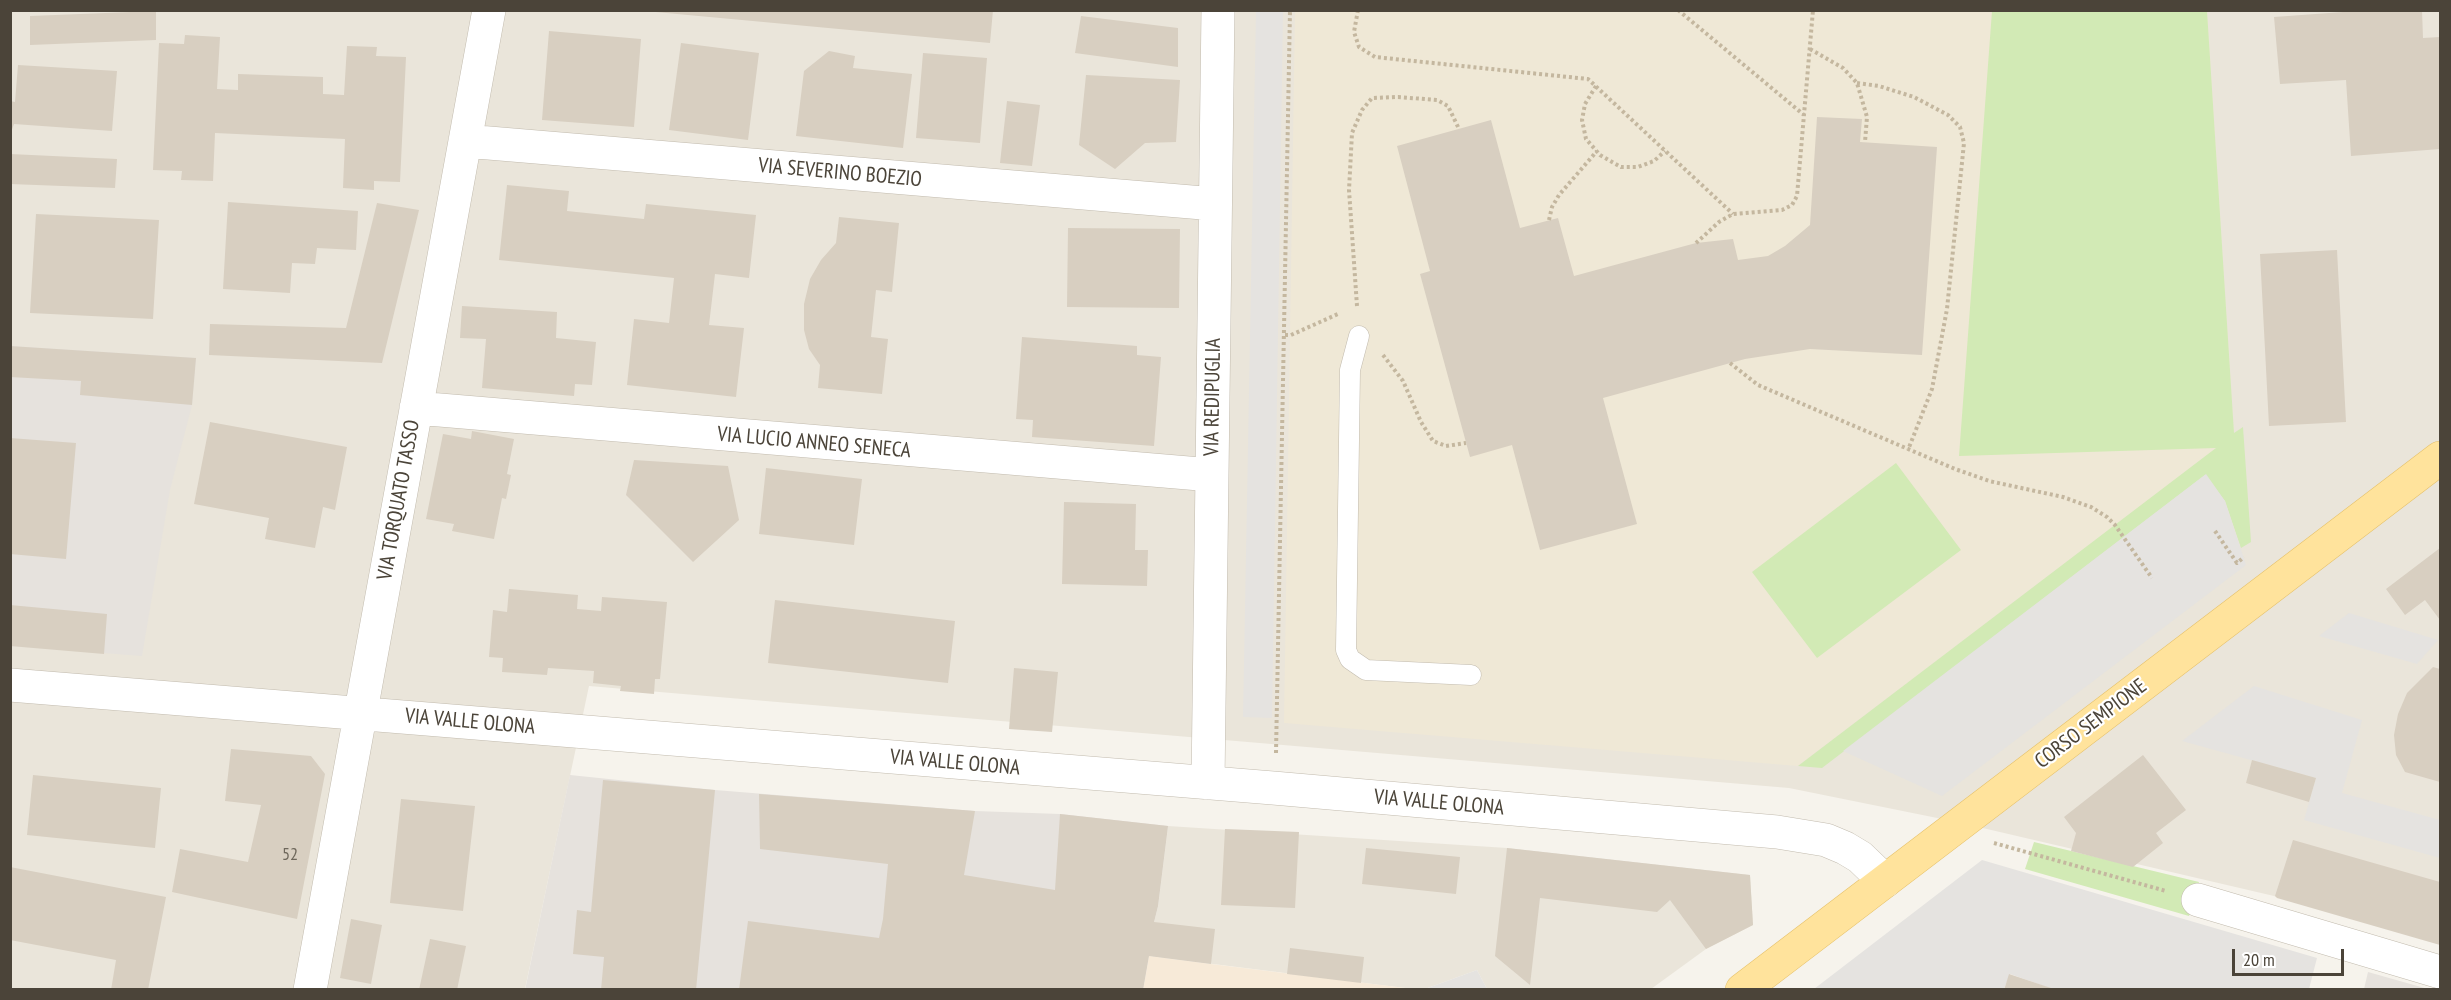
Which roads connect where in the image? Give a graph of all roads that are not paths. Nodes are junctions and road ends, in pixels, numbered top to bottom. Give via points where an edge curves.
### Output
1 (489, 10) edge
2 (1218, 10) edge
3 (465, 141) junction
4 (1215, 204) junction
5 (1359, 336) road end
6 (416, 408) junction
7 (2440, 458) edge
8 (1212, 476) junction
9 (1471, 675) dead end
10 (10, 685) edge
11 (361, 713) junction
12 (1208, 783) junction
13 (1885, 881) junction
14 (2198, 900) road end
15 (2440, 972) edge
16 (310, 990) edge
17 (1742, 990) edge

1 - 3 street, VIA TORQUATO TASSO
2 - 4 street, VIA REDIPUGLIA
3 - 4 street, VIA SEVERINO BOEZIO
3 - 6 street, VIA TORQUATO TASSO
4 - 8 street, VIA REDIPUGLIA
5 - 9 lane via 1350,370 1346,650 1366,670
6 - 8 street, VIA LUCIO ANNEO SENECA
6 - 11 street, VIA TORQUATO TASSO
7 - 13 main road, CORSO SEMPIONE
8 - 12 street, VIA REDIPUGLIA
10 - 11 street, VIA VALLE OLONA
11 - 12 street, VIA VALLE OLONA
11 - 16 street, VIA TORQUATO TASSO
12 - 13 street, VIA VALLE OLONA via 1800,835 1826,840 1852,852
13 - 17 main road, CORSO SEMPIONE
14 - 15 street

